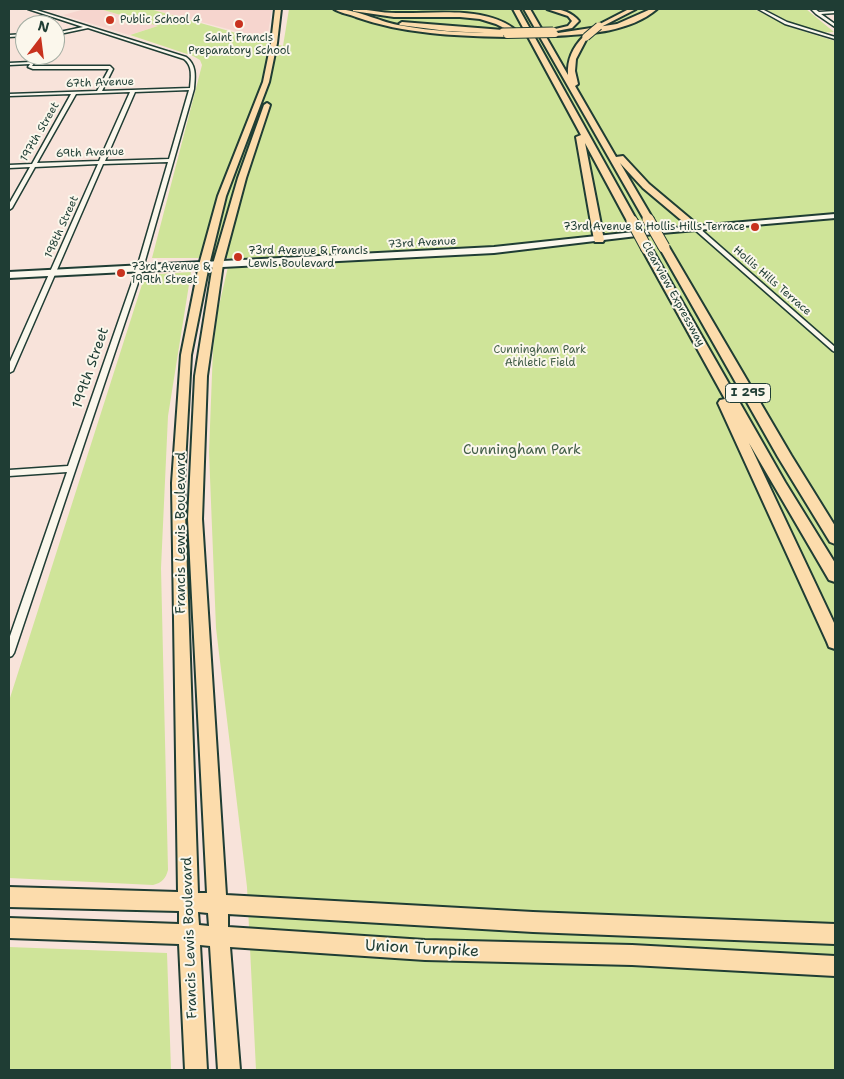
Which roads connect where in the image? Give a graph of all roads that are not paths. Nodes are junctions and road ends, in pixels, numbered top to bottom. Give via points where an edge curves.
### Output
1 (30, 9) edge
2 (278, 9) edge
3 (286, 9) edge
4 (337, 9) edge
5 (356, 9) edge
6 (432, 9) edge
7 (516, 9) edge
8 (527, 9) edge
9 (550, 9) edge
10 (633, 9) edge
11 (654, 9) edge
12 (760, 9) edge
13 (813, 9) edge
14 (486, 12) dead end
15 (817, 12) junction
16 (835, 12) edge
17 (605, 17) dead end
18 (83, 25) junction
19 (599, 26) junction
20 (835, 26) edge
21 (90, 27) junction
22 (65, 30) edge
23 (65, 31) edge
24 (514, 31) junction
25 (554, 33) junction
26 (505, 34) junction
27 (835, 34) edge
28 (825, 35) junction
29 (835, 38) edge
30 (31, 65) edge
31 (550, 71) junction
32 (192, 89) junction
33 (133, 91) junction
34 (74, 92) junction
35 (100, 92) junction
36 (9, 95) edge
37 (579, 99) junction
38 (576, 119) junction
39 (594, 126) junction
40 (171, 162) junction
41 (101, 165) junction
42 (9, 166) edge
43 (31, 167) junction
44 (9, 170) edge
45 (9, 208) edge
46 (835, 216) edge
47 (696, 228) junction
48 (599, 240) junction
49 (211, 264) junction
50 (140, 268) junction
51 (53, 272) junction
52 (9, 275) edge
53 (684, 316) junction
54 (835, 350) edge
55 (9, 371) edge
56 (755, 404) junction
57 (71, 469) junction
58 (9, 473) edge
59 (835, 518) edge
60 (835, 538) edge
61 (835, 576) edge
62 (835, 642) edge
63 (9, 653) edge
64 (9, 897) edge
65 (188, 902) junction
66 (217, 904) junction
67 (9, 928) edge
68 (189, 934) junction
69 (835, 934) edge
70 (219, 936) junction
71 (835, 966) edge
72 (196, 1070) edge
73 (229, 1070) edge

1 - 18 street
2 - 49 main road, Francis Lewis Boulevard via 266,82 222,196
3 - 49 main road, Francis Lewis Boulevard via 274,83
4 - 26 main road via 411,28 459,34
5 - 6 highway via 394,14
5 - 24 highway via 387,16 475,17
5 - 26 highway via 408,25
7 - 31 highway, Clearview Expressway / I 295
8 - 37 highway, Clearview Expressway / I 295
9 - 25 highway via 570,15 576,21 570,28
10 - 19 highway
11 - 25 main road via 617,27
12 - 28 street via 786,23
13 - 15 street
14 - 24 highway
15 - 16 street
15 - 20 street
17 - 19 highway
18 - 21 street
18 - 22 street
19 - 37 highway, bridge via 576,48 570,65
21 - 23 street
21 - 32 street via 190,61 193,67
24 - 31 highway
25 - 26 highway, bridge
27 - 28 street
28 - 29 street
30 - 35 street via 33,68 109,67 111,69
31 - 38 highway, Clearview Expressway / I 295
32 - 33 street, 67th Avenue
32 - 40 street, 199th Street
33 - 35 street, 67th Avenue
33 - 41 street, 198th Street
34 - 35 street, 67th Avenue
34 - 36 street, 67th Avenue
34 - 43 street, 197th Street
37 - 39 highway, Clearview Expressway / I 295
38 - 48 highway
38 - 53 highway, Clearview Expressway / I 295, bridge
39 - 47 highway via 641,181
39 - 56 highway, Clearview Expressway / I 295, bridge
40 - 41 street, 69th Avenue
40 - 50 street, 199th Street
41 - 43 street, 69th Avenue
41 - 51 street, 198th Street
42 - 43 street, 69th Avenue
43 - 44 street, 69th Avenue
43 - 45 street, 197th Street
46 - 47 street, 73rd Avenue
47 - 48 street, 73rd Avenue
47 - 54 street, Hollis Hills Terrace
48 - 49 street, 73rd Avenue via 494,250
49 - 50 street, 73rd Avenue
49 - 65 main road, Francis Lewis Boulevard via 186,355 178,483
49 - 66 main road, Francis Lewis Boulevard via 201,376 194,519
50 - 51 street, 73rd Avenue
50 - 57 street, 199th Street
51 - 52 street, 73rd Avenue
51 - 55 street, 198th Street
53 - 61 highway, Clearview Expressway / I 295
53 - 62 highway
56 - 59 highway
56 - 60 highway, Clearview Expressway / I 295
57 - 58 street
57 - 63 street, 199th Street
64 - 65 main road
65 - 66 main road
65 - 68 main road, Francis Lewis Boulevard
66 - 69 main road via 533,922
66 - 70 main road, Francis Lewis Boulevard
67 - 68 main road, Union Turnpike
68 - 70 main road, Union Turnpike
68 - 72 main road, Francis Lewis Boulevard
70 - 71 main road, Union Turnpike via 425,950 632,955
70 - 73 main road, Francis Lewis Boulevard

